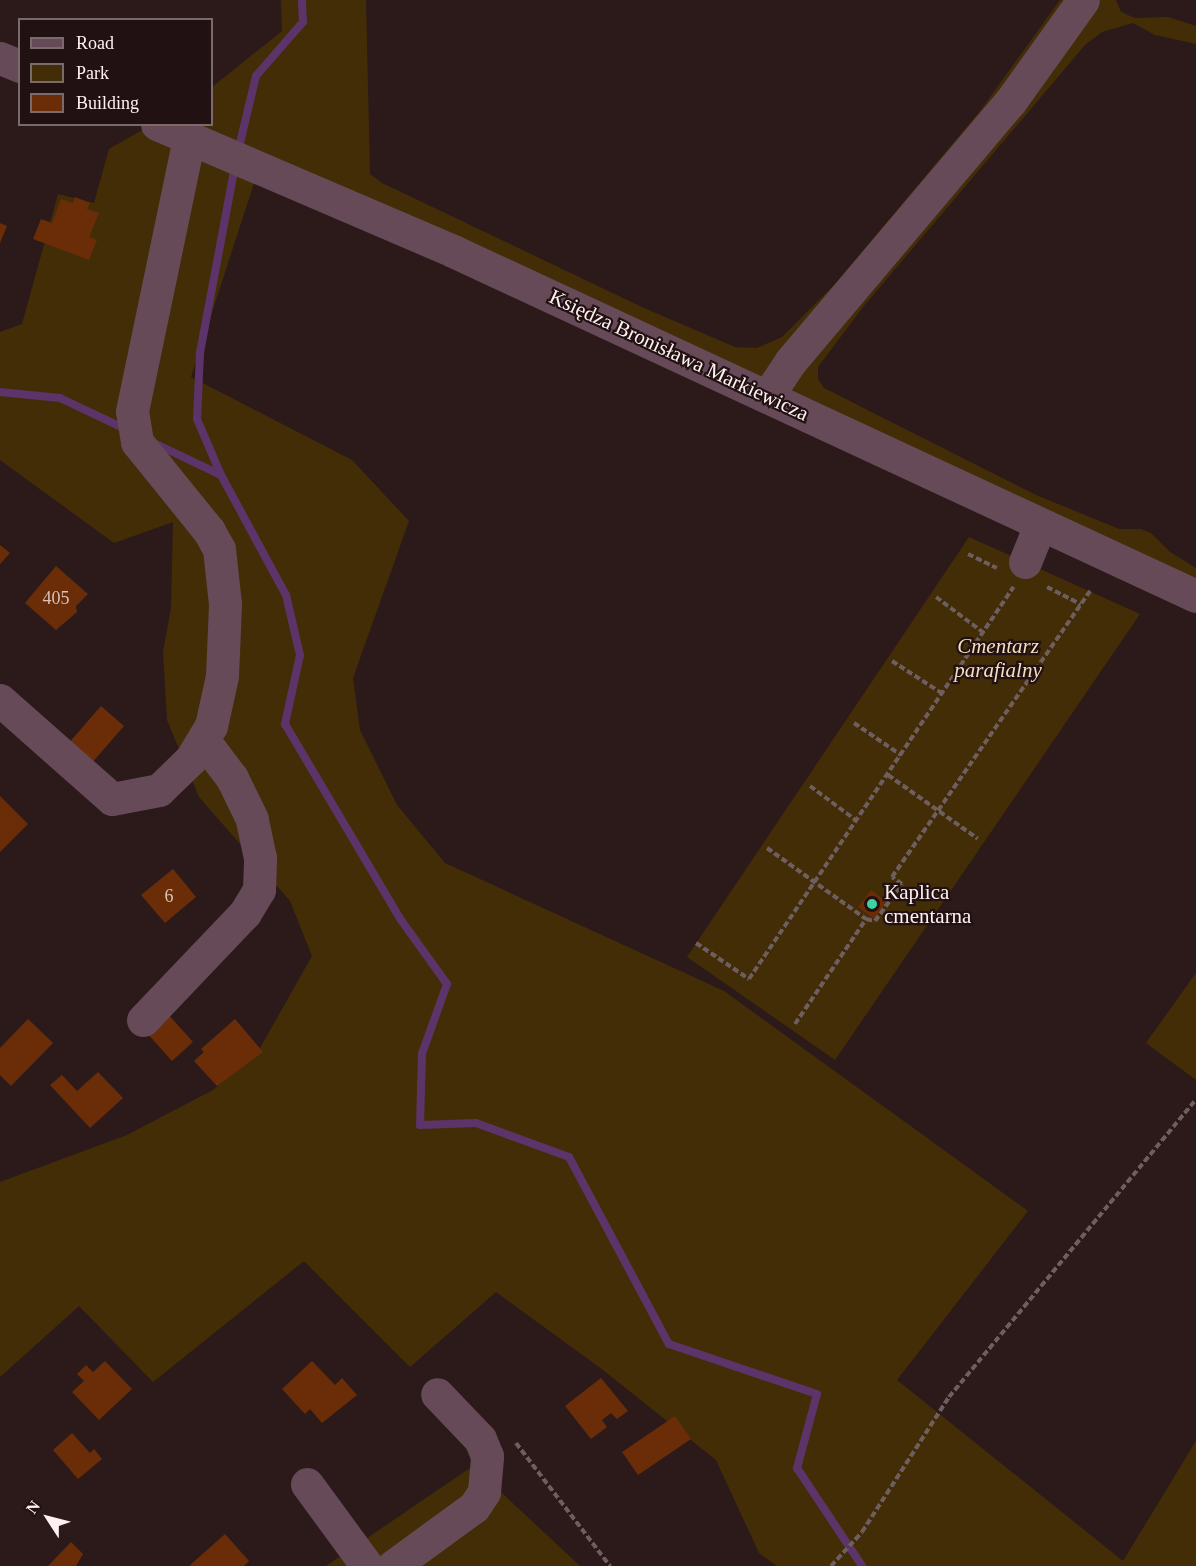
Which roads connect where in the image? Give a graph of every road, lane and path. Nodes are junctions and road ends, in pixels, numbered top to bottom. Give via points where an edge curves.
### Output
1 (1083, 0) edge
2 (0, 58) edge
3 (18, 65) edge
4 (162, 126) edge
5 (189, 138) junction
6 (768, 395) junction
7 (1040, 525) junction
8 (968, 554) dead end
9 (1022, 570) junction
10 (1047, 587) dead end
11 (1090, 591) dead end
12 (1196, 596) edge
13 (936, 597) dead end
14 (1081, 604) junction
15 (984, 633) junction
16 (892, 661) dead end
17 (943, 694) junction
18 (0, 700) edge
19 (854, 723) dead end
20 (204, 741) junction
21 (901, 755) junction
22 (888, 775) junction
23 (810, 786) dead end
24 (937, 810) junction
25 (857, 821) junction
26 (978, 839) dead end
27 (767, 848) dead end
28 (816, 880) junction
29 (866, 919) junction
30 (696, 943) dead end
31 (143, 1020) dead end
32 (795, 1024) dead end
33 (1196, 1100) edge
34 (437, 1394) dead end
35 (512, 1439) dead end
36 (307, 1484) dead end
37 (367, 1566) edge
38 (393, 1566) edge
39 (610, 1566) edge
40 (831, 1566) edge

1 - 6 street via 1010,102 789,363
2 - 3 street
4 - 5 street, Księdza Bronisława Markiewicza
5 - 6 street, Księdza Bronisława Markiewicza via 453,250
5 - 20 street via 132,411 137,442 209,531 219,549 225,604 222,676
6 - 7 street, Księdza Bronisława Markiewicza
7 - 9 street
7 - 12 street, Księdza Bronisława Markiewicza
8 - 9 path
9 - 15 path
10 - 14 path
11 - 14 path
13 - 15 path
14 - 24 path
15 - 17 path
16 - 17 path
17 - 21 path
18 - 20 street via 100,793 112,799 159,790 174,779
19 - 21 path
20 - 31 street via 232,778 252,819 260,858 259,890 245,913
21 - 22 path
22 - 24 path
22 - 25 path
23 - 25 path
24 - 26 path
24 - 29 path via 892,877 902,884 875,921
25 - 28 path
27 - 28 path
28 - 29 path
28 - 30 path via 749,979
29 - 32 path
33 - 40 path via 949,1397 857,1538
34 - 38 street via 480,1439 487,1456 484,1492 474,1507
35 - 39 path
36 - 37 street

